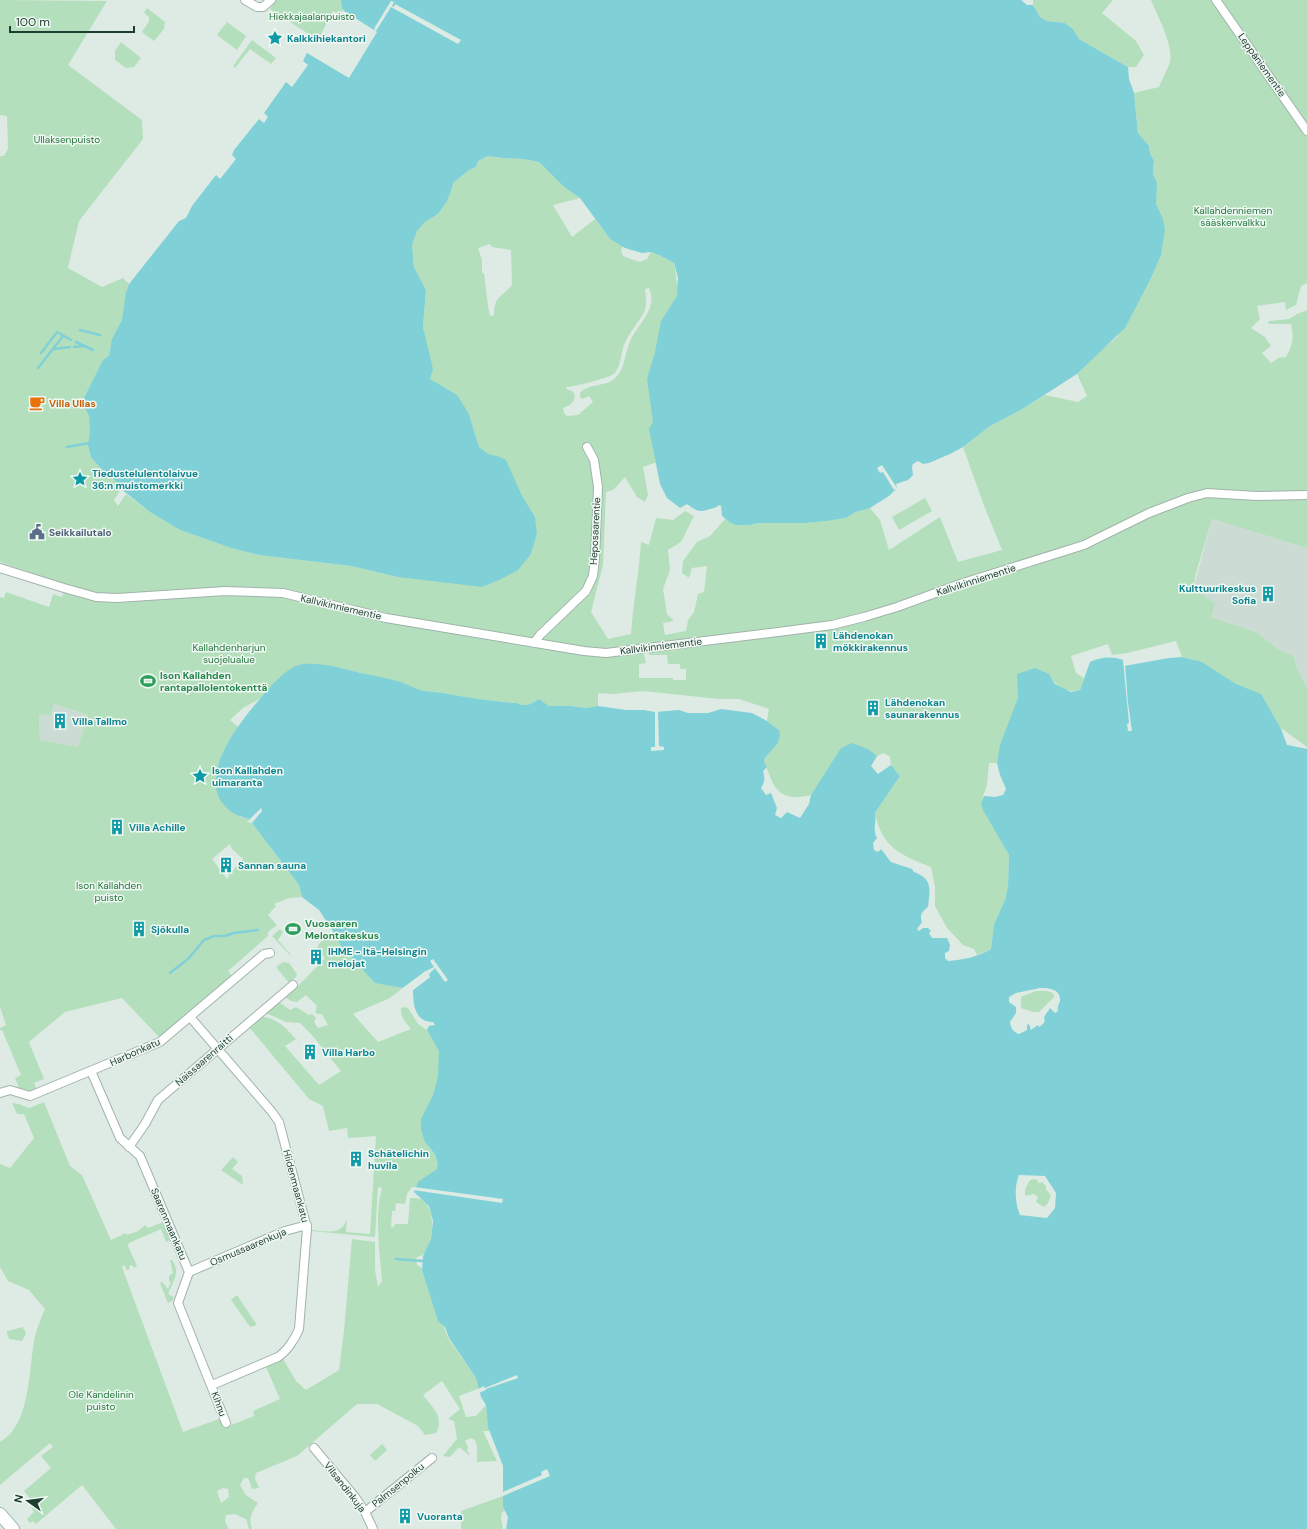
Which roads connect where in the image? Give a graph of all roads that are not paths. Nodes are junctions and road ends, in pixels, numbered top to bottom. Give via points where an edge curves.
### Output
1 (245, 0) edge
2 (270, 0) edge
3 (1216, 0) edge
4 (1307, 131) edge
5 (587, 447) dead end
6 (1307, 496) edge
7 (0, 568) edge
8 (534, 643) junction
9 (270, 953) dead end
10 (293, 985) dead end
11 (190, 1017) junction
12 (217, 1049) junction
13 (91, 1071) junction
14 (0, 1093) edge
15 (129, 1147) junction
16 (307, 1225) junction
17 (189, 1272) junction
18 (212, 1385) junction
19 (226, 1423) dead end
20 (314, 1448) dead end
21 (432, 1458) dead end
22 (365, 1512) junction
23 (0, 1514) edge
24 (13, 1529) edge
25 (372, 1529) edge

1 - 2 street via 257,7 262,7
3 - 4 street, Leppäniementie
5 - 8 street, Heposaarentie via 594,460 598,487 592,576 586,591
6 - 8 street, Kallvikinniementie via 1207,494 1188,498 1149,513 1084,545 963,583 880,613 832,624 606,653
7 - 8 street, Kallvikinniementie via 96,597 225,592 277,593 386,618
9 - 11 street, Harbonkatu via 264,954
10 - 12 street, Naissaarenraitti
11 - 12 street, Hiidenmaankatu
11 - 13 street, Harbonkatu via 160,1042
12 - 15 street, Naissaarenraitti via 158,1100
12 - 16 street, Hiidenmaankatu via 279,1122
13 - 14 street, Harbonkatu via 30,1096 10,1090
13 - 15 street, Saarenmaankatu via 117,1133
15 - 17 street, Saarenmaankatu via 140,1156
16 - 17 street, Osmussaarenkuja via 285,1231
16 - 18 street, Hiidenmaankatu via 301,1314 297,1334 278,1357
17 - 18 street, Saarenmaankatu via 178,1303
18 - 19 street, Kihnu
20 - 22 street, Vilsandinkuja
21 - 22 street, Palmsenpolku
22 - 25 street, Vilsandinkuja
23 - 24 street

